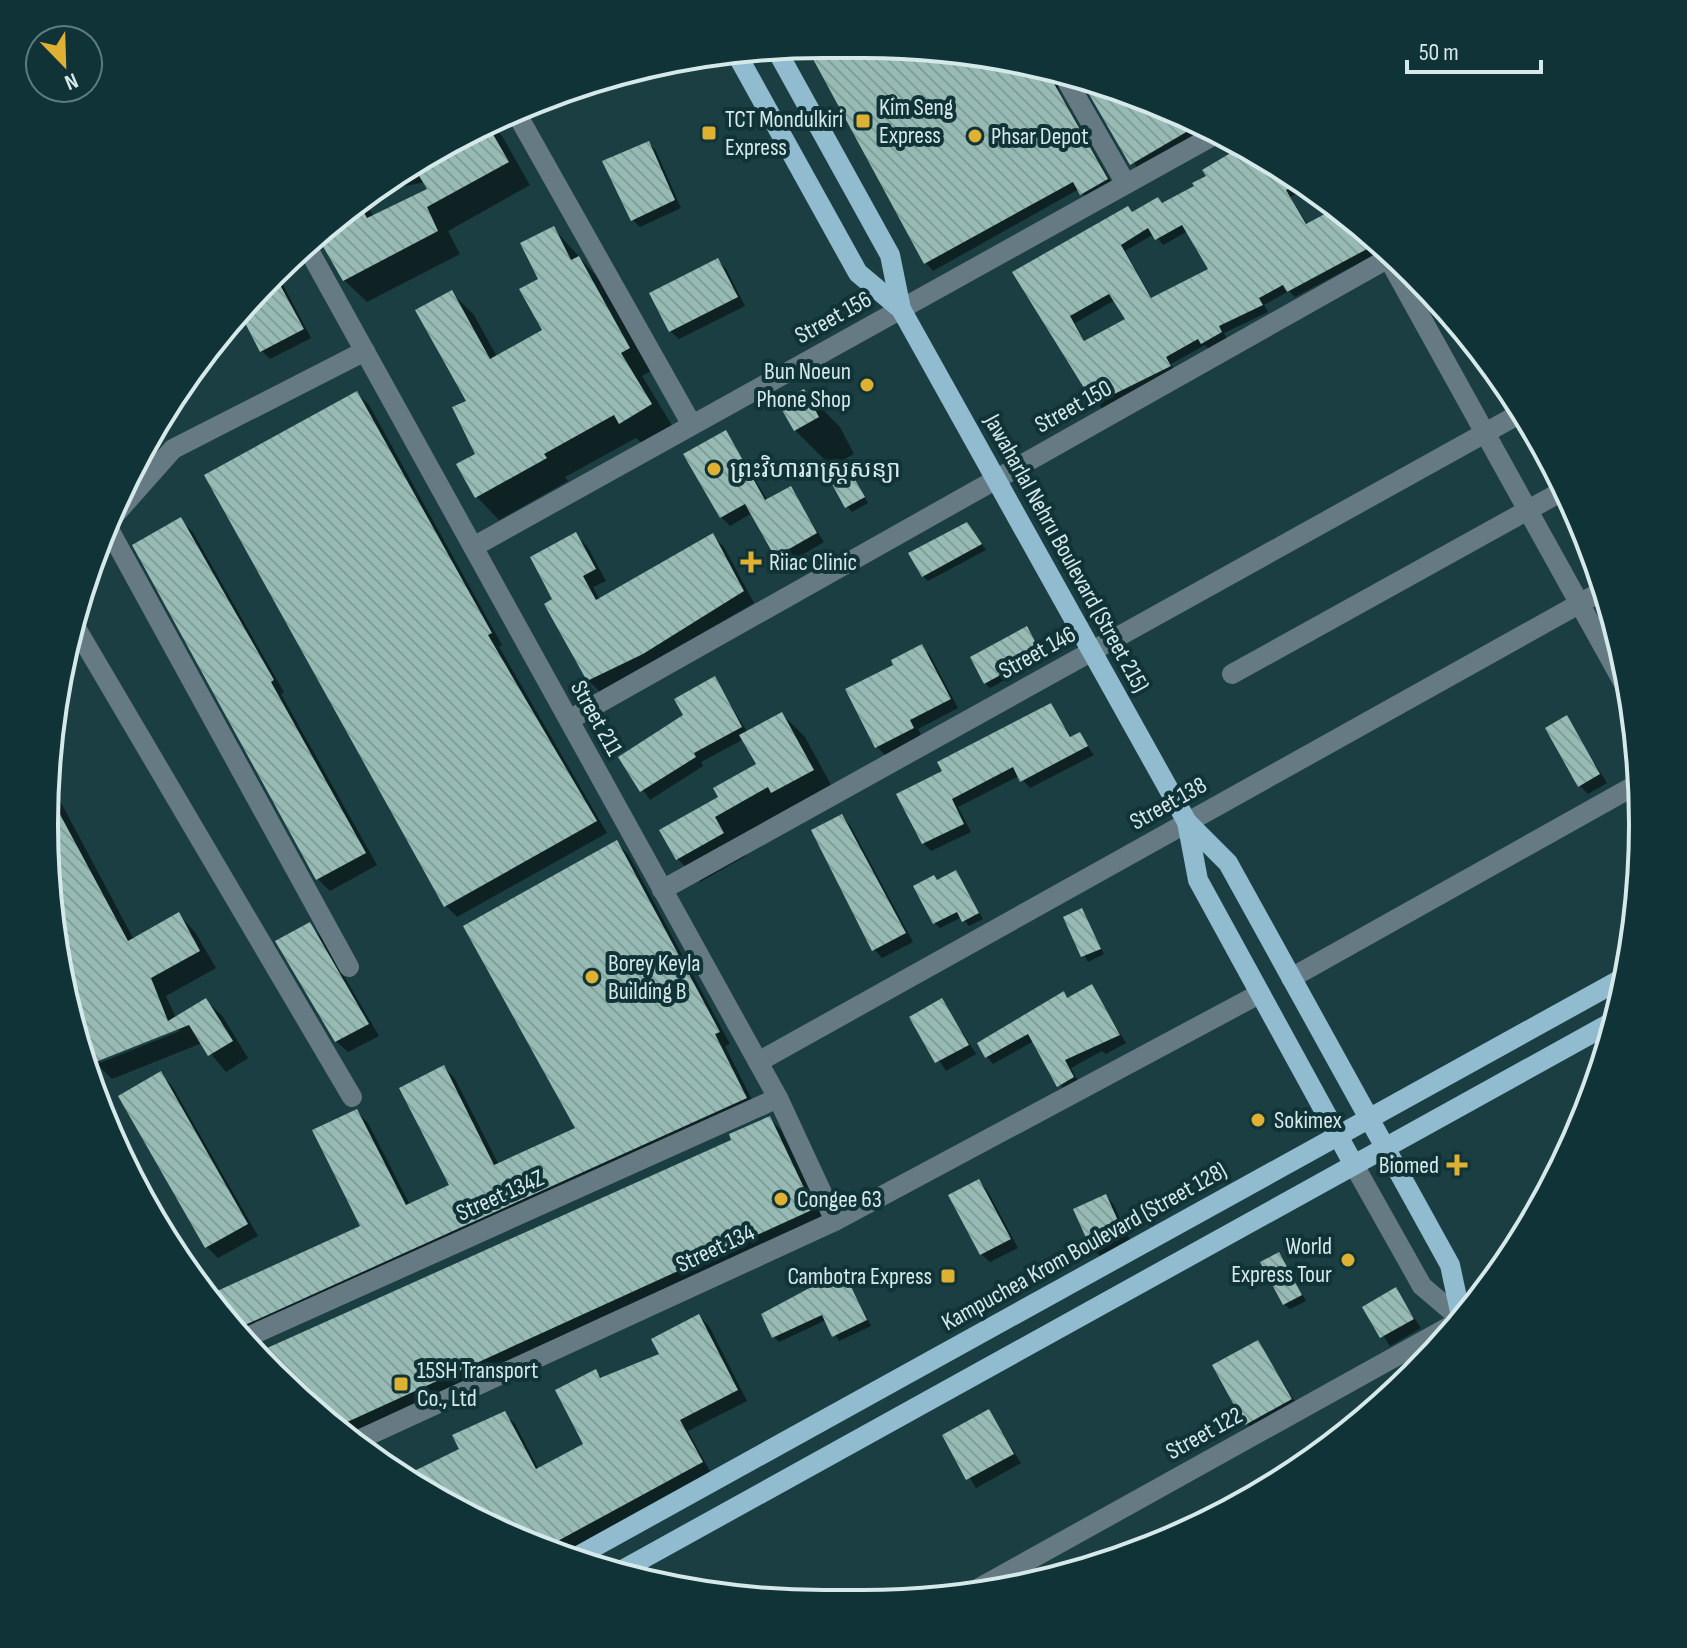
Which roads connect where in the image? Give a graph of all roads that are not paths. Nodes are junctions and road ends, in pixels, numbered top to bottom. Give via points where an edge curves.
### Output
1 (782, 60) edge
2 (742, 63) edge
3 (1070, 87) edge
4 (521, 121) edge
5 (1206, 139) edge
6 (1126, 184) junction
7 (312, 255) edge
8 (1383, 262) edge
9 (1404, 281) edge
10 (901, 309) junction
11 (365, 351) junction
12 (1512, 418) edge
13 (692, 425) junction
14 (1485, 433) junction
15 (996, 479) junction
16 (133, 494) edge
17 (1555, 495) edge
18 (1528, 510) junction
19 (112, 541) edge
20 (473, 547) junction
21 (1593, 595) edge
22 (1579, 603) junction
23 (81, 637) edge
24 (1092, 651) junction
25 (1611, 660) edge
26 (1232, 674) dead end
27 (569, 720) junction
28 (1628, 789) edge
29 (1187, 822) junction
30 (662, 890) junction
31 (349, 967) dead end
32 (1291, 978) junction
33 (1611, 984) edge
34 (1259, 994) junction
35 (1601, 1028) edge
36 (758, 1062) junction
37 (352, 1097) dead end
38 (778, 1098) junction
39 (1369, 1118) junction
40 (1338, 1135) junction
41 (1385, 1148) junction
42 (1354, 1165) junction
43 (835, 1221) junction
44 (1459, 1305) edge
45 (1453, 1312) edge
46 (253, 1334) edge
47 (1432, 1337) edge
48 (913, 1370) junction
49 (931, 1401) junction
50 (365, 1437) edge
51 (586, 1552) edge
52 (631, 1565) edge
53 (998, 1577) edge

1 - 10 main road, Jawaharlal Nehru Boulevard (Street 215) via 890,255
2 - 10 main road, Jawaharlal Nehru Boulevard (Street 215) via 858,273
3 - 6 street
4 - 13 street
5 - 6 street, Street 156
6 - 10 street, Street 156
7 - 11 street, Street 211
8 - 15 street, Street 150
9 - 14 street
10 - 13 street, Street 156
10 - 15 main road, Jawaharlal Nehru Boulevard (Street 215)
11 - 16 street via 173,449
11 - 20 street, Street 211
12 - 14 street, Street 146
13 - 20 street, Street 156
14 - 18 street
14 - 24 street, Street 146
15 - 24 main road, Jawaharlal Nehru Boulevard (Street 215)
15 - 27 street, Street 150
17 - 18 street
18 - 22 street
18 - 26 street
19 - 31 street
20 - 27 street, Street 211
21 - 22 street, Street 138
22 - 25 street
22 - 29 street, Street 138
23 - 37 street
24 - 29 main road, Jawaharlal Nehru Boulevard (Street 215)
24 - 30 street, Street 146
27 - 30 street, Street 211
28 - 32 street
29 - 32 main road, Jawaharlal Nehru Boulevard (Street 215) via 1228,863
29 - 34 main road, Jawaharlal Nehru Boulevard (Street 215) via 1198,880
29 - 36 street, Street 138
30 - 36 street, Street 211
32 - 39 main road, Jawaharlal Nehru Boulevard (Street 215)
33 - 39 main road, Kampuchea Krom Boulevard (Street 128)
34 - 40 main road, Jawaharlal Nehru Boulevard (Street 215)
34 - 43 street, Street 134
35 - 41 main road
36 - 38 street, Street 211
38 - 43 street, Street 211
38 - 46 street, Street 134Z
39 - 40 main road, Kampuchea Krom Boulevard (Street 128)
39 - 41 main road, Jawaharlal Nehru Boulevard (Street 215)
40 - 42 main road, Jawaharlal Nehru Boulevard (Street 215)
40 - 48 main road, Kampuchea Krom Boulevard (Street 128)
41 - 42 main road
41 - 44 main road, Jawaharlal Nehru Boulevard (Street 215) via 1450,1265
42 - 45 street, Jawaharlal Nehru Boulevard (Street 215) via 1422,1286
42 - 49 main road
43 - 50 street, Street 134
47 - 53 street, Street 122
48 - 49 main road
48 - 51 main road, Kampuchea Krom Boulevard (Street 128)
49 - 52 main road

